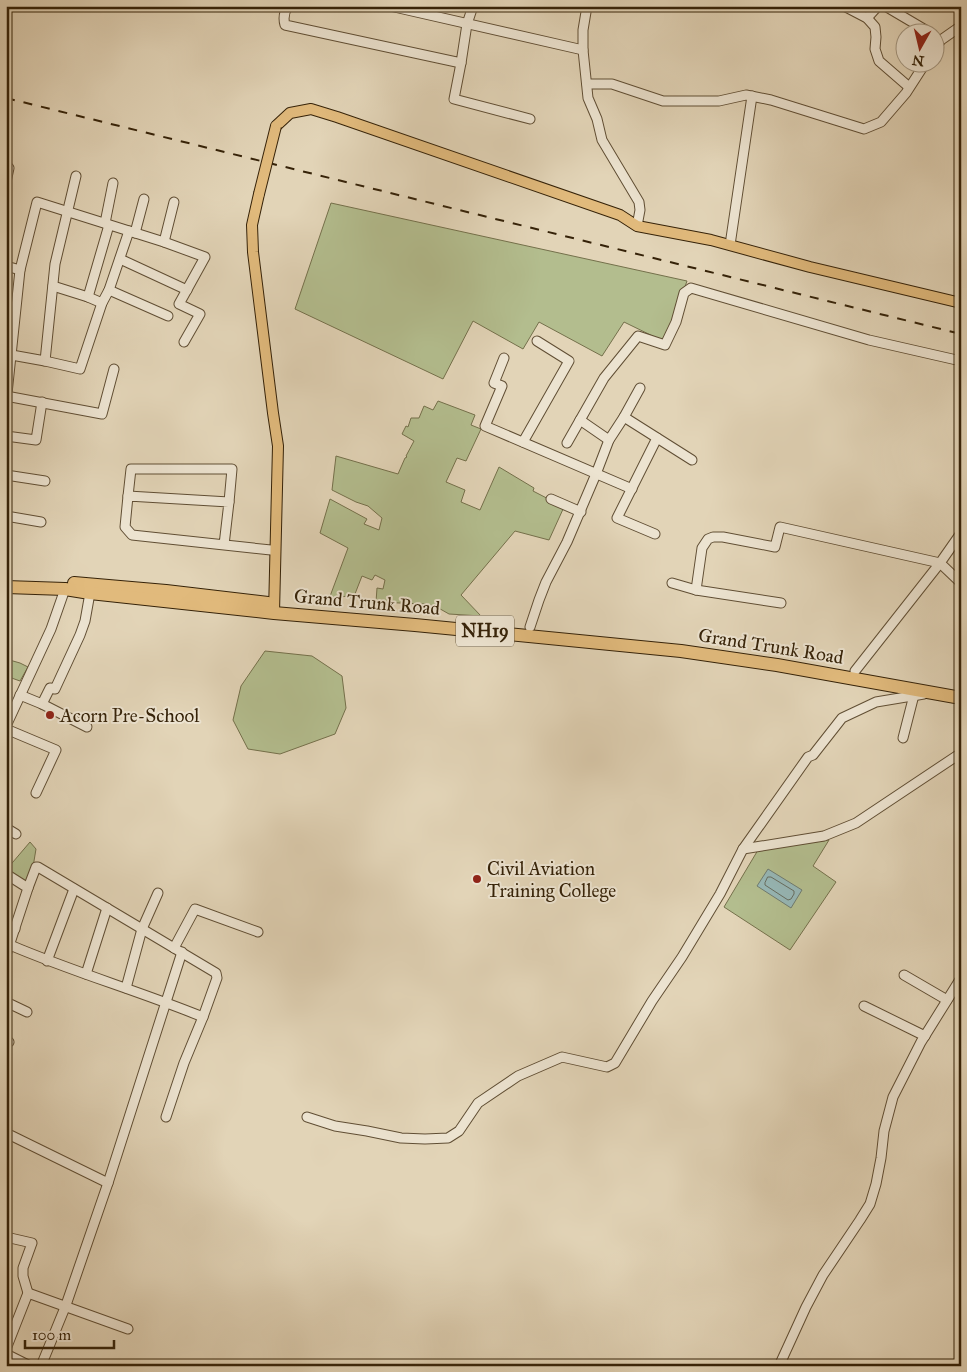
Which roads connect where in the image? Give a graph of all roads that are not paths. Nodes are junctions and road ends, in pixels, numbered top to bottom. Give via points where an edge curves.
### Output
1 (288, 6) edge
2 (390, 6) edge
3 (473, 6) edge
4 (587, 6) edge
5 (844, 6) edge
6 (869, 6) edge
7 (878, 6) edge
8 (885, 6) edge
9 (867, 18) junction
10 (912, 22) edge
11 (467, 24) junction
12 (961, 26) edge
13 (944, 35) edge
14 (583, 50) junction
15 (460, 63) junction
16 (919, 72) edge
17 (587, 84) junction
18 (909, 87) junction
19 (752, 96) junction
20 (530, 119) dead end
21 (9, 168) dead end
22 (76, 176) dead end
23 (6, 182) edge
24 (113, 184) dead end
25 (144, 199) dead end
26 (174, 202) dead end
27 (68, 211) junction
28 (107, 224) junction
29 (637, 226) junction
30 (132, 232) junction
31 (164, 242) junction
32 (730, 245) junction
33 (120, 259) junction
34 (6, 266) edge
35 (20, 270) junction
36 (53, 286) junction
37 (109, 290) junction
38 (187, 290) junction
39 (88, 297) junction
40 (102, 303) junction
41 (961, 303) edge
42 (168, 316) dead end
43 (184, 342) dead end
44 (537, 342) dead end
45 (9, 355) edge
46 (504, 358) dead end
47 (45, 361) junction
48 (961, 361) edge
49 (114, 369) dead end
50 (640, 388) dead end
51 (7, 398) edge
52 (42, 402) junction
53 (624, 417) junction
54 (580, 420) junction
55 (6, 436) edge
56 (657, 438) junction
57 (609, 440) junction
58 (523, 442) junction
59 (567, 443) dead end
60 (692, 460) dead end
61 (596, 474) junction
62 (6, 475) edge
63 (45, 481) dead end
64 (632, 489) junction
65 (128, 496) junction
66 (551, 499) dead end
67 (229, 502) junction
68 (580, 512) junction
69 (6, 516) edge
70 (41, 522) dead end
71 (655, 534) dead end
72 (961, 534) edge
73 (224, 545) junction
74 (275, 551) junction
75 (940, 563) junction
76 (6, 580) edge
77 (672, 583) dead end
78 (961, 583) edge
79 (6, 587) edge
80 (65, 589) junction
81 (696, 590) junction
82 (90, 593) junction
83 (781, 603) dead end
84 (274, 608) junction
85 (530, 627) junction
86 (855, 671) junction
87 (961, 691) edge
88 (937, 693) junction
89 (20, 695) junction
90 (914, 696) junction
91 (961, 698) edge
92 (42, 704) junction
93 (86, 726) dead end
94 (6, 728) edge
95 (903, 738) dead end
96 (961, 753) edge
97 (36, 793) dead end
98 (6, 828) edge
99 (16, 834) dead end
100 (743, 849) junction
101 (6, 874) edge
102 (28, 888) junction
103 (74, 888) junction
104 (158, 893) dead end
105 (107, 908) junction
106 (6, 923) edge
107 (142, 928) junction
108 (15, 929) junction
109 (258, 932) dead end
110 (10, 945) junction
111 (178, 950) junction
112 (6, 955) edge
113 (47, 961) junction
114 (86, 974) junction
115 (904, 975) dead end
116 (959, 983) edge
117 (126, 988) junction
118 (947, 1000) junction
119 (6, 1002) edge
120 (166, 1002) junction
121 (864, 1006) dead end
122 (27, 1012) dead end
123 (203, 1017) junction
124 (925, 1036) junction
125 (166, 1116) dead end
126 (307, 1117) dead end
127 (6, 1132) edge
128 (108, 1183) junction
129 (6, 1237) edge
130 (28, 1293) junction
131 (66, 1306) junction
132 (128, 1329) dead end
133 (6, 1350) edge
134 (6, 1354) edge
135 (30, 1366) edge
136 (41, 1366) edge
137 (779, 1366) edge

1 - 15 street via 283,20 285,25
2 - 11 street
3 - 11 street
4 - 14 street
5 - 9 street
6 - 9 street
7 - 9 street
8 - 10 street
9 - 18 street via 875,28 875,49 879,61
11 - 14 street
11 - 15 street
12 - 13 street
14 - 17 street
15 - 20 street via 454,100
16 - 18 street
17 - 19 street via 612,84 663,101 719,101 746,94
17 - 29 street via 588,98 602,140 639,202
18 - 19 street via 881,122 864,129
19 - 32 street
21 - 23 street
22 - 27 street
24 - 28 street
25 - 30 street
26 - 31 street
27 - 28 street
27 - 35 street via 37,202
27 - 36 street
28 - 30 street
28 - 39 street
29 - 32 main road
29 - 74 main road, bridge via 620,215 311,109 290,113 276,126 252,225 278,446
30 - 31 street
30 - 33 street
31 - 38 street via 205,257
32 - 41 main road
33 - 37 street
33 - 38 street
34 - 35 street
35 - 45 street
36 - 39 street
36 - 47 street
37 - 40 street
37 - 42 street
38 - 43 street via 179,304 200,314
39 - 40 street
40 - 47 street via 80,369
44 - 58 street via 569,361
45 - 47 street
45 - 51 street
46 - 58 street via 494,383 502,386 485,426
48 - 54 street via 869,340 691,288 684,293 665,345 638,336 604,378
49 - 52 street via 102,414
50 - 53 street
51 - 52 street
52 - 55 street via 36,440
53 - 56 street
53 - 57 street
54 - 57 street
54 - 59 street
56 - 60 street
56 - 64 street
57 - 61 street
58 - 61 street
61 - 64 street
61 - 68 street
62 - 63 street
64 - 71 street via 617,518
65 - 67 street
65 - 67 street via 131,469 232,469
65 - 73 street via 125,527 132,535
66 - 68 street
67 - 73 street
68 - 85 street via 546,582
69 - 70 street
72 - 75 street
73 - 74 street
74 - 84 main road
75 - 78 street
75 - 81 street via 780,527 775,546 722,537 708,539 702,548
75 - 86 street
76 - 84 highway, Grand Trunk Road / NH19 via 166,591
77 - 81 street
79 - 80 highway, Grand Trunk Road / NH19
80 - 82 highway, Grand Trunk Road / NH19
80 - 89 street via 51,629
81 - 83 street
82 - 84 highway, Grand Trunk Road / NH19
82 - 92 street via 80,635 55,689 50,688
84 - 85 highway, Grand Trunk Road / NH19
84 - 88 highway, Grand Trunk Road / NH19 via 681,651
85 - 86 highway, Grand Trunk Road / NH19 via 741,651
86 - 87 highway, Grand Trunk Road / NH19
88 - 90 street
88 - 91 highway, Grand Trunk Road / NH19
89 - 92 street
89 - 94 street
90 - 95 street
90 - 100 street via 876,702 842,718 808,757
92 - 93 street
94 - 97 street via 56,750
96 - 100 street via 856,823 824,836
98 - 99 street
100 - 126 street via 711,909 615,1063 607,1066 562,1057 518,1076 478,1103 459,1131 448,1138 401,1138 335,1126
101 - 102 street
102 - 103 street via 38,867
102 - 108 street
103 - 105 street
103 - 113 street
104 - 107 street
105 - 107 street
105 - 114 street
106 - 108 street
107 - 111 street
107 - 117 street
108 - 110 street
109 - 111 street via 195,909
110 - 112 street
110 - 113 street
111 - 120 street
111 - 123 street via 216,973
113 - 114 street
114 - 117 street
115 - 118 street
116 - 118 street
117 - 120 street
118 - 124 street
119 - 122 street
120 - 123 street
120 - 128 street
121 - 124 street
123 - 125 street
124 - 137 street via 893,1098 870,1204 823,1275
127 - 128 street
128 - 131 street
129 - 130 street via 32,1243 23,1268
130 - 131 street
130 - 133 street
131 - 132 street
131 - 136 street
134 - 135 street

